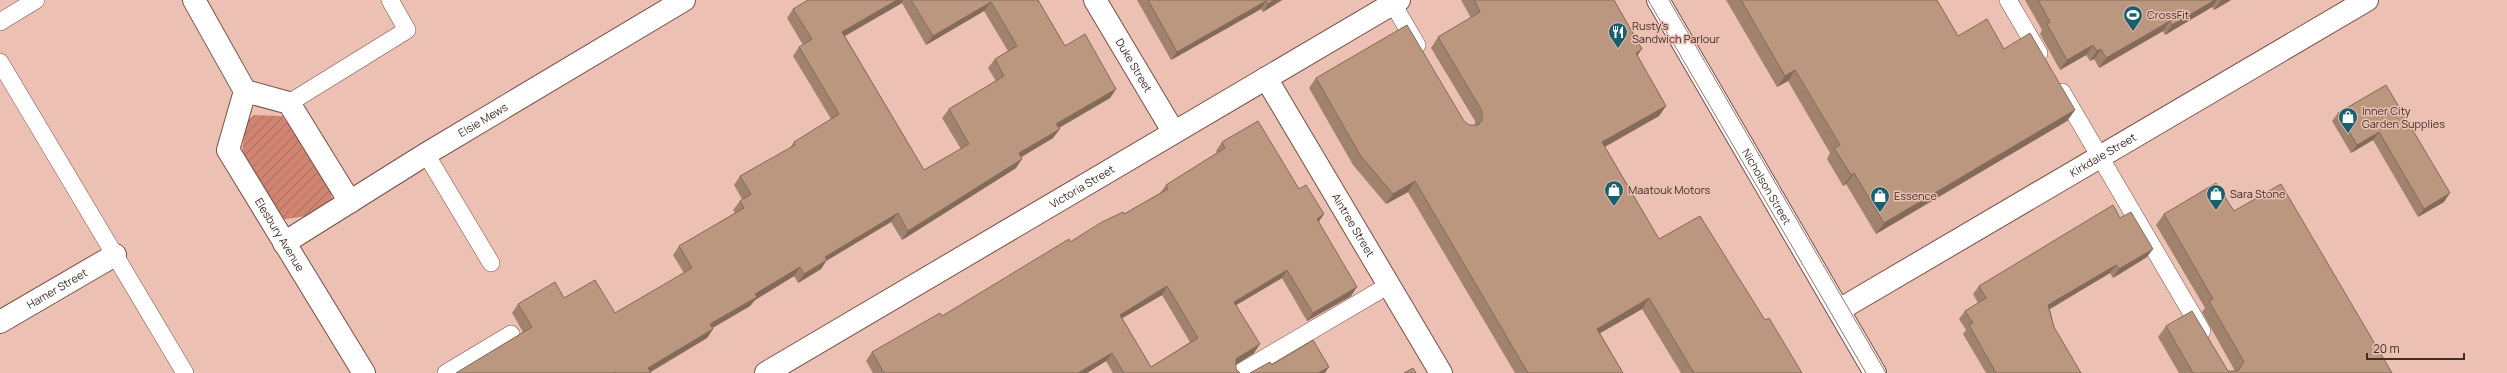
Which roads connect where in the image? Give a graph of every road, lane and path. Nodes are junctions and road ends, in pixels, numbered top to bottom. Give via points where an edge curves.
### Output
1 (36, 0) edge
2 (194, 0) edge
3 (390, 0) edge
4 (684, 0) edge
5 (1095, 0) edge
6 (1658, 0) edge
7 (2008, 0) edge
8 (2367, 0) edge
9 (1396, 2) edge
10 (0, 22) edge
11 (1425, 58) edge
12 (0, 62) edge
13 (1266, 78) junction
14 (245, 91) junction
15 (289, 103) junction
16 (1173, 131) junction
17 (426, 154) junction
18 (2100, 157) junction
19 (350, 202) junction
20 (284, 243) junction
21 (115, 255) junction
22 (491, 263) dead end
23 (1389, 285) junction
24 (1838, 310) junction
25 (0, 322) edge
26 (511, 334) dead end
27 (2210, 346) edge
28 (185, 373) edge
29 (364, 373) edge
30 (446, 373) edge
31 (766, 373) edge
32 (1239, 373) edge
33 (1441, 373) edge
34 (1875, 373) edge

1 - 10 lane
2 - 14 street
3 - 15 lane via 407,30
4 - 17 street, Elsie Mews
5 - 16 street, Duke Street
6 - 24 street, Nicholson Street
7 - 18 lane
8 - 18 street, Kirkdale Street
9 - 11 lane
9 - 13 street, Victoria Street
12 - 21 lane via 5,79
13 - 16 street, Victoria Street
13 - 23 street, Aintree Street
14 - 15 street
14 - 20 street, Elesbury Avenue via 228,150
15 - 19 street
16 - 31 street, Victoria Street
17 - 19 street, Elsie Mews
17 - 22 lane
18 - 24 street, Kirkdale Street
18 - 27 lane
19 - 20 street, Elsie Mews
20 - 29 street, Elesbury Avenue
21 - 25 street, Hamer Street
21 - 28 lane
23 - 32 lane
23 - 33 street, Aintree Street
24 - 34 street, Nicholson Street
26 - 30 lane

